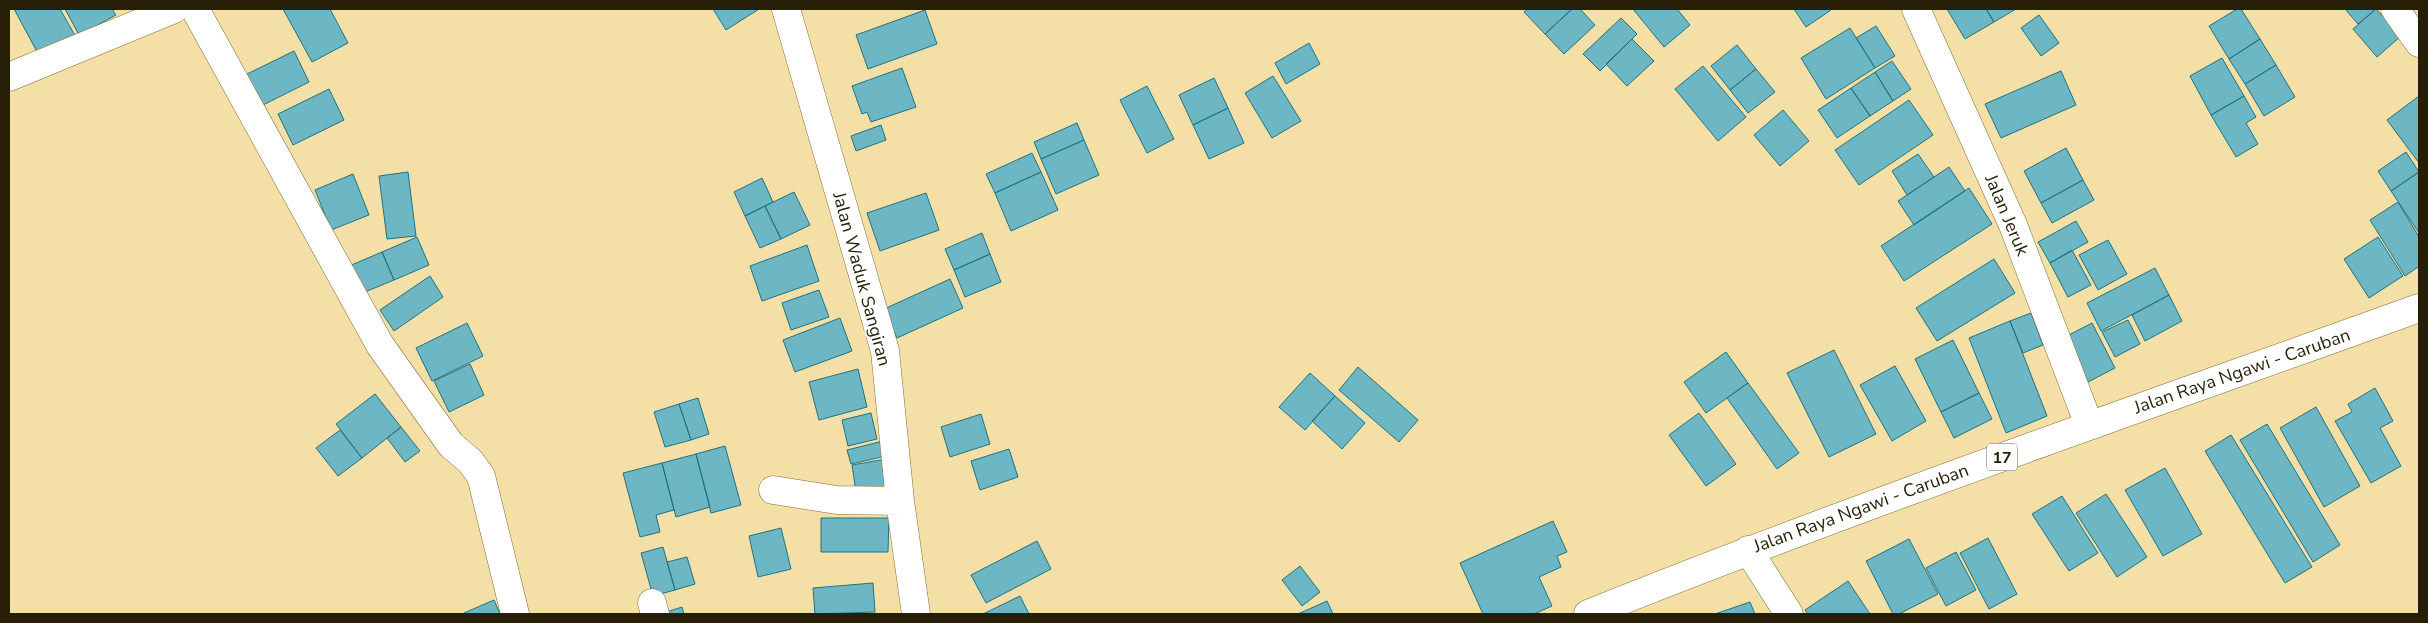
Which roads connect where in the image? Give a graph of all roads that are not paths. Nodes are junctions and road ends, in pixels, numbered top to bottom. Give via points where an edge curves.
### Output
1 (174, 9) edge
2 (196, 9) edge
3 (786, 9) edge
4 (1916, 9) edge
5 (2395, 9) edge
6 (2419, 43) edge
7 (10, 74) edge
8 (2419, 308) edge
9 (2089, 425) junction
10 (773, 490) dead end
11 (900, 501) junction
12 (1748, 550) junction
13 (515, 614) edge
14 (916, 614) edge
15 (1588, 614) edge
16 (1789, 614) edge

1 - 7 main road
2 - 13 main road via 380,345 451,445 470,461 481,476
3 - 11 main road, Jalan Waduk Sangiran via 885,351
4 - 9 main road, Jalan Jeruk via 2013,225
5 - 6 main road
8 - 9 main road, Jalan Raya Ngawi - Caruban / 17
9 - 12 main road, Jalan Raya Ngawi - Caruban / 17
10 - 11 main road via 837,500
11 - 14 main road, Jalan Waduk Sangiran
12 - 15 main road, Jalan Raya Ngawi - Caruban / 17
12 - 16 main road

